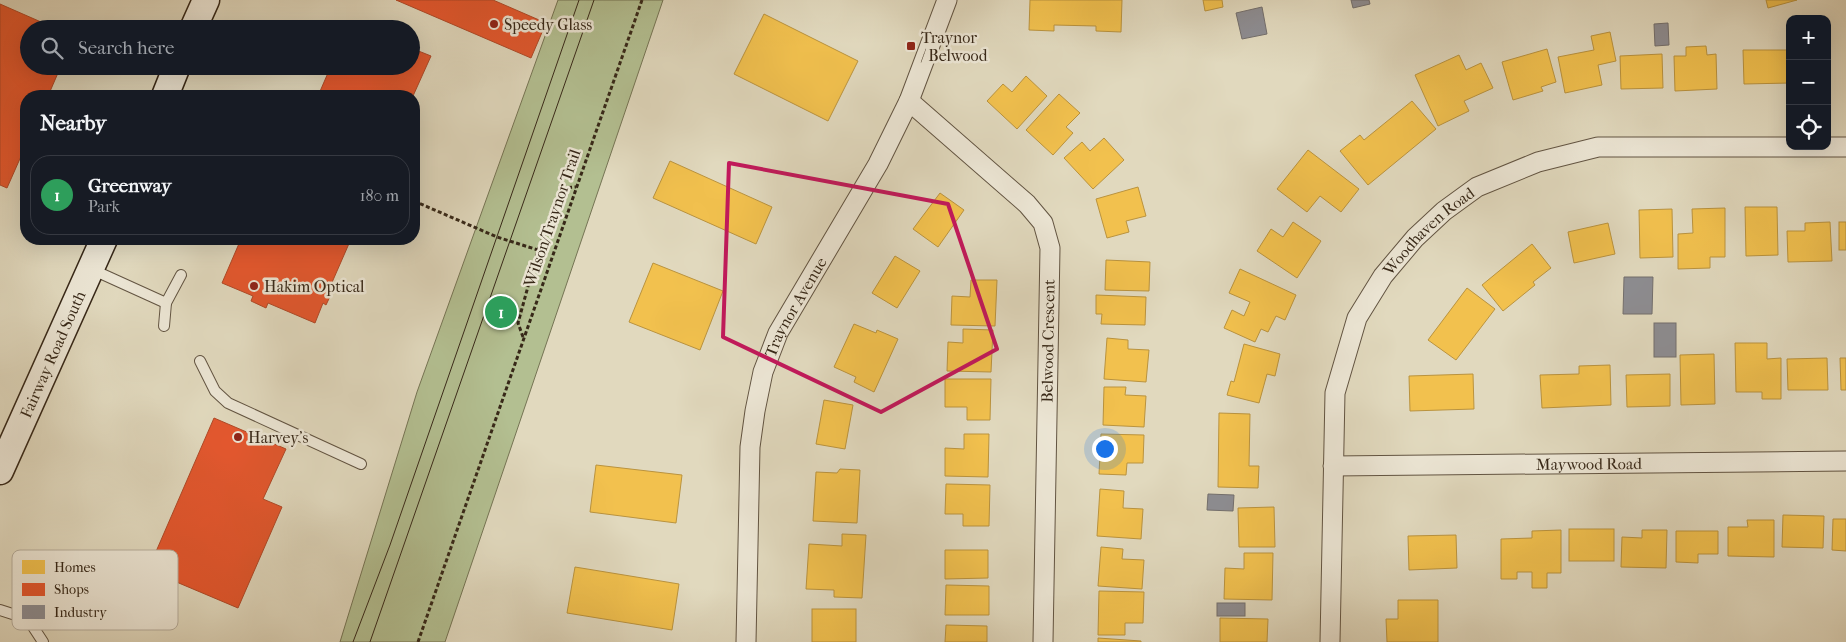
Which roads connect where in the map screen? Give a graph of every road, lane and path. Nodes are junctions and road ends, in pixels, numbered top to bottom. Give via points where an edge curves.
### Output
1 (206, 0) edge
2 (642, 0) edge
3 (947, 0) edge
4 (197, 20) edge
5 (173, 75) edge
6 (167, 90) edge
7 (909, 101) junction
8 (1846, 147) edge
9 (576, 187) junction
10 (420, 204) edge
11 (101, 245) edge
12 (538, 250) junction
13 (91, 269) junction
14 (181, 275) dead end
15 (166, 303) junction
16 (164, 326) dead end
17 (524, 338) junction
18 (200, 361) dead end
19 (1846, 461) edge
20 (361, 464) dead end
21 (1333, 466) junction
22 (0, 471) edge
23 (0, 610) edge
24 (12, 614) edge
25 (35, 630) edge
26 (43, 642) edge
27 (418, 642) edge
28 (746, 642) edge
29 (1043, 642) edge
30 (1330, 642) edge

1 - 4 main road
2 - 9 path, Wilson/Traynor Trail
3 - 7 street, Traynor Avenue
5 - 6 main road
7 - 28 street, Traynor Avenue via 878,164 778,333 763,372 750,447
7 - 29 street, Belwood Crescent via 1027,204 1043,223 1050,248
8 - 21 street, Woodhaven Road via 1598,147 1538,162 1477,187 1415,238 1383,276 1358,318 1335,393
9 - 12 path via 563,188
9 - 17 path, Wilson/Traynor Trail
10 - 12 path via 474,228
11 - 13 main road, Fairway Road South
12 - 17 path via 518,323
13 - 15 lane
13 - 22 main road, Fairway Road South
14 - 15 lane
15 - 16 lane
17 - 27 path, Wilson/Traynor Trail
18 - 20 lane via 215,391 228,403
19 - 21 street, Maywood Road
21 - 30 street, Woodhaven Road
23 - 24 lane
25 - 26 lane

